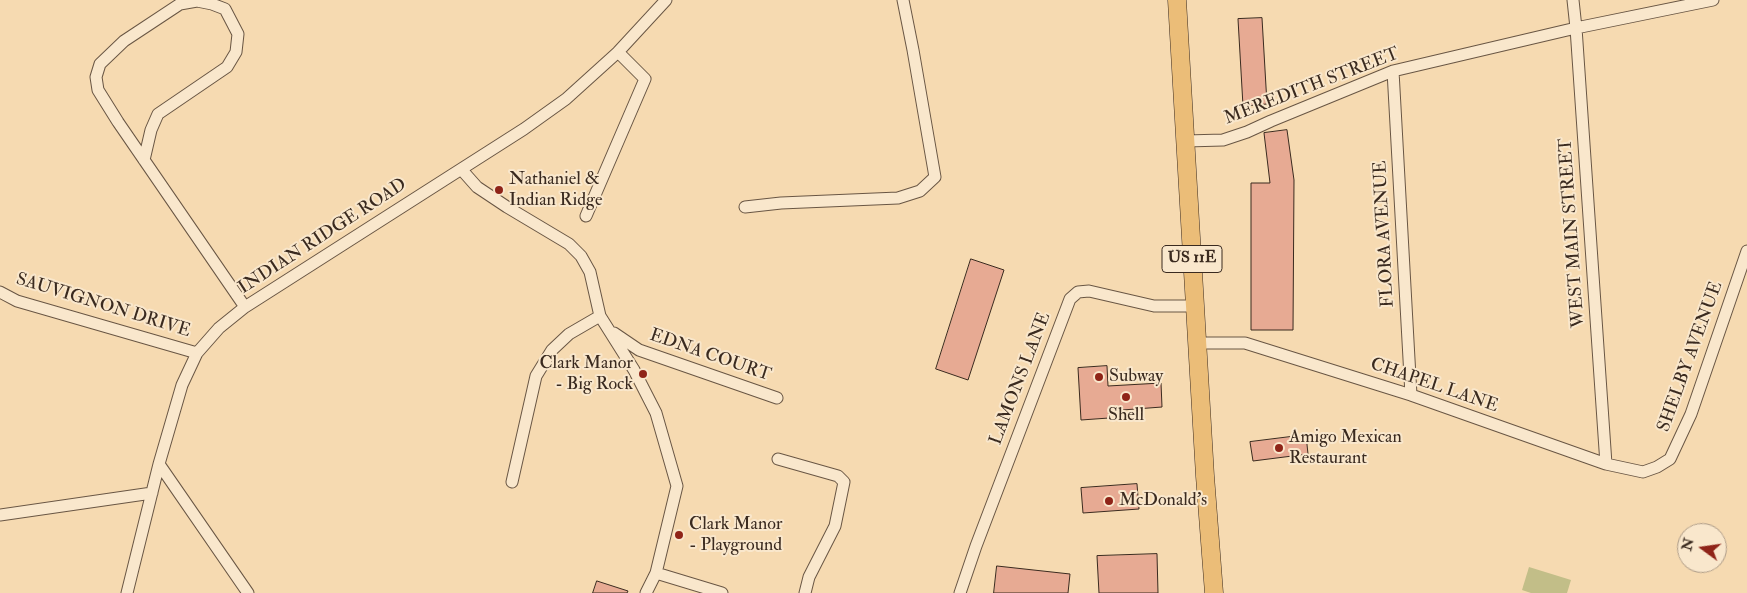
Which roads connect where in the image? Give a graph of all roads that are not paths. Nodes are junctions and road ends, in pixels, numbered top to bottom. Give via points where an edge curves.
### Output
1 (666, 0) edge
2 (903, 0) edge
3 (1177, 0) edge
4 (1573, 0) edge
5 (1713, 0) edge
6 (1576, 28) junction
7 (618, 52) junction
8 (1393, 71) junction
9 (1186, 141) junction
10 (144, 160) junction
11 (461, 169) junction
12 (745, 208) dead end
13 (586, 216) dead end
14 (1747, 251) edge
15 (0, 292) edge
16 (1195, 306) junction
17 (245, 307) junction
18 (600, 316) junction
19 (608, 329) junction
20 (1197, 342) junction
21 (197, 353) junction
22 (1411, 395) junction
23 (777, 398) dead end
24 (778, 459) dead end
25 (159, 464) junction
26 (1606, 464) junction
27 (1657, 467) joint
28 (512, 482) dead end
29 (152, 493) junction
30 (0, 515) edge
31 (656, 573) junction
32 (127, 593) edge
33 (248, 593) edge
34 (646, 593) edge
35 (722, 593) edge
36 (805, 593) edge
37 (960, 593) edge
38 (1214, 593) edge

1 - 7 street, INDIAN RIDGE ROAD
2 - 12 street via 935,177 920,191 898,198
3 - 9 main road, US 11E
4 - 6 street, WEST MAIN STREET
5 - 6 street, MEREDITH STREET
6 - 8 street, MEREDITH STREET
6 - 26 street, WEST MAIN STREET
7 - 11 street, INDIAN RIDGE ROAD via 566,99
7 - 13 street via 645,79
8 - 9 street, MEREDITH STREET via 1247,132 1223,140
8 - 22 street, FLORA AVENUE
9 - 16 main road, US 11E
10 - 10 street via 98,90 96,77 100,64 124,41 180,4 197,1 225,9 238,34 236,52 227,68 158,114
10 - 17 street
11 - 17 street, INDIAN RIDGE ROAD
11 - 18 street via 478,187 569,244 581,256 590,272
14 - 27 street, SHELBY AVENUE via 1691,414 1670,459
15 - 21 street, SAUVIGNON DRIVE via 17,301
16 - 20 main road, US 11E
16 - 37 street, LAMONS LANE via 1154,306 1089,291 1078,292 1070,299
17 - 21 street, INDIAN RIDGE ROAD via 219,328
18 - 19 street
18 - 28 street via 569,334 552,350 536,376
19 - 23 street, EDNA COURT via 639,350
19 - 31 street via 631,363 656,413 677,486
20 - 22 street, CHAPEL LANE via 1245,343
20 - 38 main road, US 11E
21 - 25 street, INDIAN RIDGE ROAD via 182,385
22 - 26 street, CHAPEL LANE
24 - 36 street via 838,476 844,482 835,526 809,577
25 - 29 street, INDIAN RIDGE ROAD
25 - 33 street
26 - 27 street, CHAPEL LANE via 1643,472
29 - 30 street
29 - 32 street, INDIAN RIDGE ROAD
31 - 34 street
31 - 35 street

